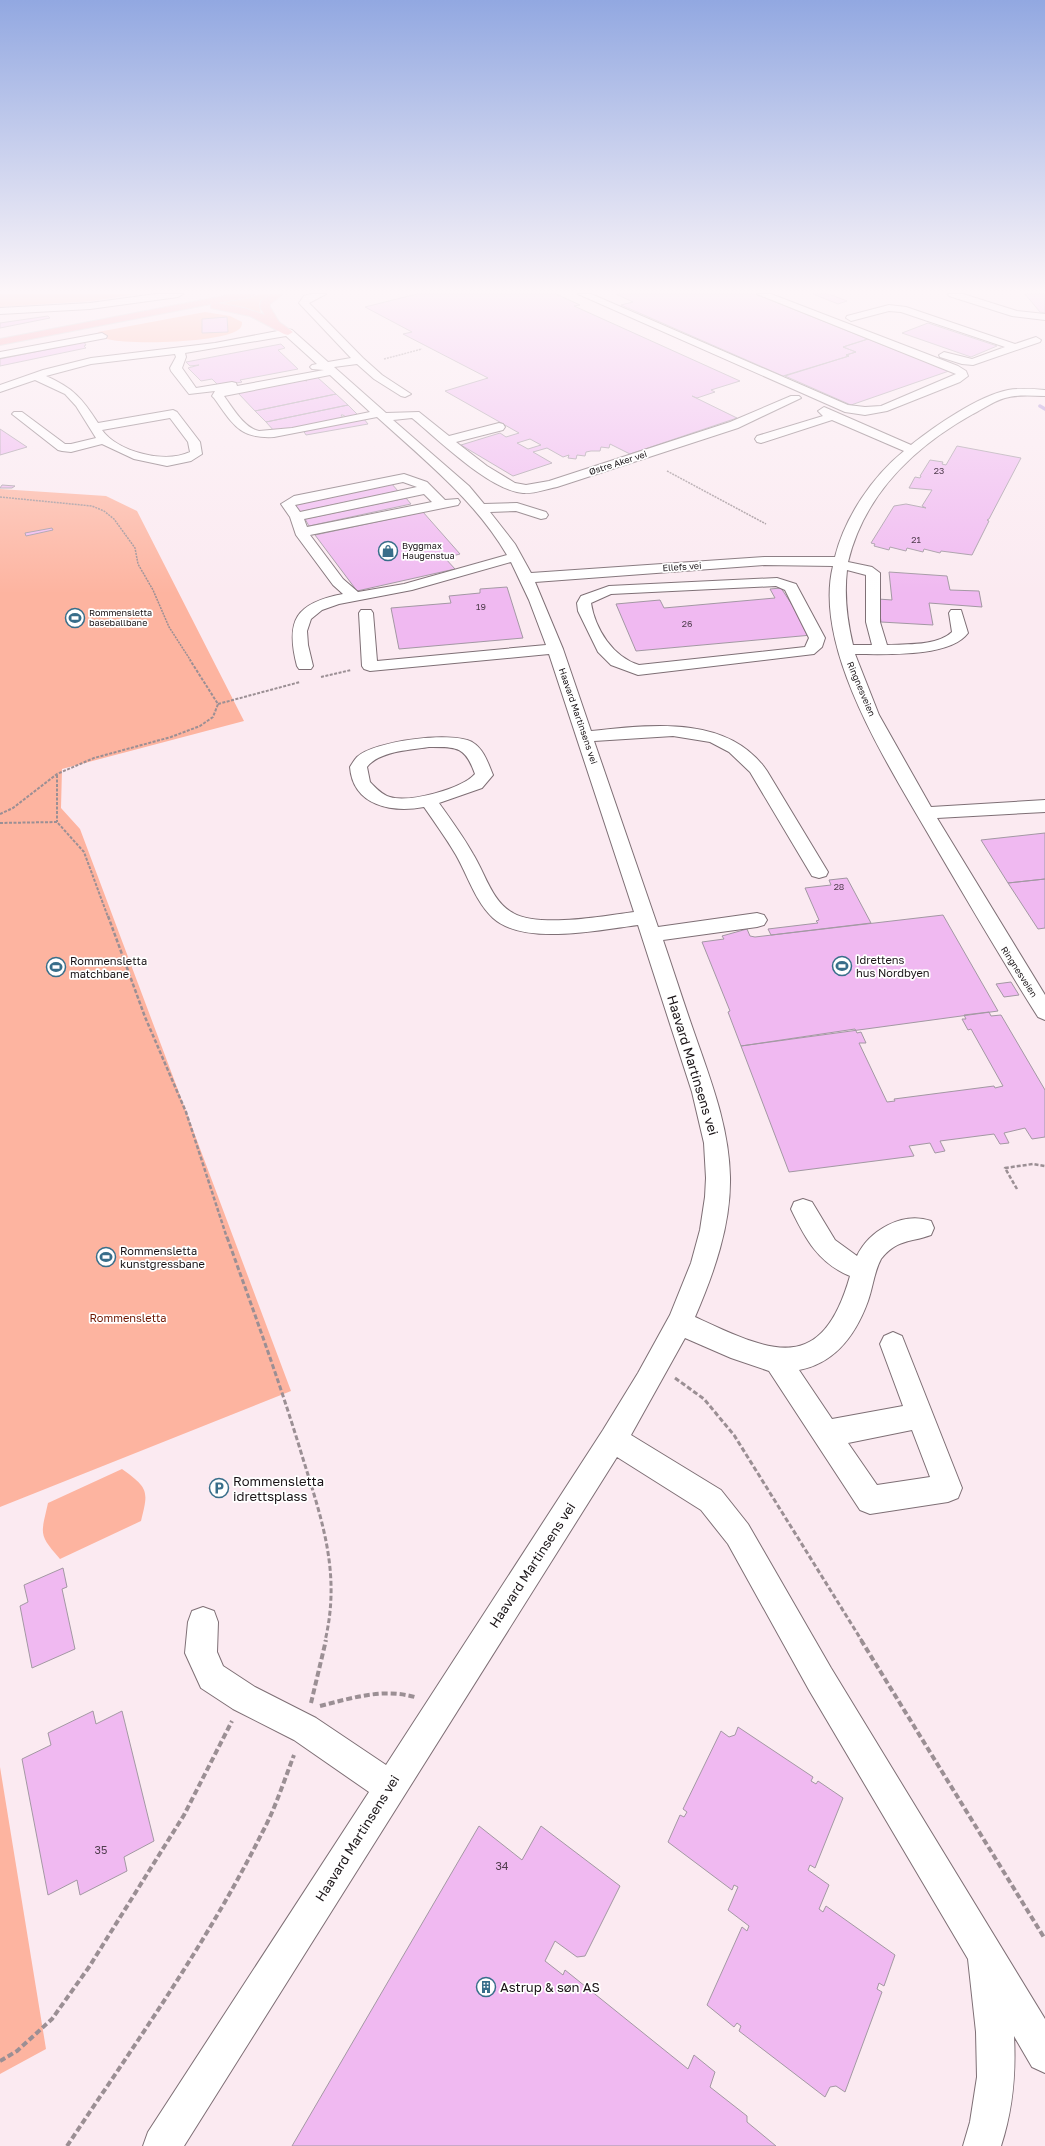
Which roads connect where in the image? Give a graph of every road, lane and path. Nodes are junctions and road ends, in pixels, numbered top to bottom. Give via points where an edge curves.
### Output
1 (71, 394) edge
2 (219, 394) edge
3 (359, 394) edge
4 (788, 394) edge
5 (813, 394) edge
6 (920, 394) edge
7 (1014, 394) edge
8 (796, 398) junction
9 (18, 414) dead end
10 (383, 415) junction
11 (834, 416) junction
12 (96, 427) junction
13 (499, 427) dead end
14 (761, 438) dead end
15 (104, 440) junction
16 (448, 440) junction
17 (912, 450) junction
18 (667, 471) dead end
19 (0, 497) edge
20 (476, 503) junction
21 (442, 504) junction
22 (541, 515) dead end
23 (766, 524) dead end
24 (303, 532) junction
25 (840, 563) junction
26 (715, 565) junction
27 (520, 568) junction
28 (494, 578) dead end
29 (725, 584) junction
30 (446, 591) dead end
31 (355, 597) junction
32 (394, 601) dead end
33 (366, 613) dead end
34 (956, 613) dead end
35 (555, 649) junction
36 (881, 649) junction
37 (846, 650) junction
38 (305, 666) dead end
39 (370, 666) junction
40 (319, 678) dead end
41 (304, 681) dead end
42 (218, 704) junction
43 (585, 737) junction
44 (57, 774) junction
45 (429, 802) junction
46 (1045, 806) edge
47 (0, 814) edge
48 (926, 814) junction
49 (57, 822) junction
50 (0, 823) edge
51 (819, 872) dead end
52 (757, 920) dead end
53 (648, 926) junction
54 (1045, 1012) edge
55 (1045, 1166) edge
56 (1017, 1189) dead end
57 (803, 1208) dead end
58 (922, 1228) dead end
59 (864, 1271) junction
60 (680, 1323) junction
61 (892, 1344) dead end
62 (777, 1360) junction
63 (656, 1367) junction
64 (920, 1416) junction
65 (825, 1434) junction
66 (612, 1438) junction
67 (203, 1622) dead end
68 (244, 1698) junction
69 (439, 1710) junction
70 (307, 1719) junction
71 (390, 1787) junction
72 (1045, 1938) edge
73 (984, 1953) junction
74 (1045, 2054) edge
75 (0, 2061) edge
76 (67, 2146) edge
77 (162, 2146) edge
78 (982, 2146) edge

1 - 12 street via 87,411
2 - 10 street via 218,396 242,425 257,435
3 - 10 street, Haavard Martinsens vei
4 - 8 street
5 - 6 street via 846,408 865,411 883,409
7 - 17 street, Ringnesveien via 1002,395 954,420
8 - 11 street
8 - 16 street, Østre Aker vei via 734,425 533,489 513,487
9 - 15 street via 62,447 71,448
10 - 16 street, Østre Aker vei via 415,414
10 - 20 street, Haavard Martinsens vei
11 - 14 street
11 - 17 street
12 - 15 street
12 - 15 street via 173,414 194,442 196,454 180,460 154,461 144,459
13 - 16 street
17 - 25 street, Ringnesveien via 870,496 859,514
18 - 23 path
19 - 42 path via 92,506 114,519 135,548 138,564 153,590 168,627
20 - 21 street
20 - 22 street via 517,507
20 - 27 street, Haavard Martinsens vei
21 - 24 street
21 - 24 street via 427,489 410,479 399,478 294,500 288,506 297,517
24 - 31 street via 338,582
25 - 26 street, Ellefs vei via 796,560
25 - 36 street, Ellefs vei via 873,573 873,622
25 - 37 street, Ringnesveien via 840,618
26 - 27 street, Ellefs vei
26 - 29 street
27 - 28 street
27 - 31 street
27 - 35 street, Haavard Martinsens vei
29 - 29 street via 787,584 817,638 814,647 802,653 638,670 618,664 607,655 585,610 586,599 604,591
30 - 32 street
31 - 38 street via 321,605 304,618 299,627 299,636
33 - 39 street
34 - 36 street via 960,633 950,641 928,646
35 - 39 street
35 - 43 street, Haavard Martinsens vei
36 - 37 street
37 - 48 street, Ringnesveien via 859,688 881,735
39 - 40 path
41 - 42 path
42 - 44 path via 213,717 200,726 171,737 94,758
43 - 51 street via 672,731 692,733 727,744 753,763
43 - 53 street, Haavard Martinsens vei
44 - 47 path via 13,808
44 - 49 path
45 - 45 street via 390,803 379,800 362,784 357,772 359,765 376,752 423,743 465,744 477,756 484,775 482,780
45 - 53 street via 464,854 488,897 506,918 520,924 543,927
46 - 48 street
48 - 54 street, Ringnesveien via 1000,942
49 - 50 path
49 - 70 path via 84,852 145,1017 186,1112 226,1235 279,1380 327,1540 332,1579 330,1621
52 - 53 street
53 - 60 street, Haavard Martinsens vei via 712,1118 718,1154 717,1198 712,1234 704,1263
55 - 56 path via 1033,1164 1005,1168
57 - 59 street via 819,1240 830,1253 844,1263
58 - 59 street via 885,1238 870,1254
59 - 62 street via 855,1302 844,1325 833,1340 820,1351 807,1356
60 - 62 street via 734,1346
60 - 63 street, Haavard Martinsens vei
61 - 64 street
62 - 65 street
63 - 66 street, Haavard Martinsens vei
63 - 72 path via 688,1385 703,1398 738,1440
64 - 65 street
64 - 65 street via 948,1488 870,1500
66 - 69 street, Haavard Martinsens vei
66 - 73 street via 711,1500 738,1534 820,1679
67 - 68 street via 201,1653 212,1677
68 - 70 street
68 - 75 path via 184,1815 89,1967 52,2019 17,2051
69 - 70 path via 417,1698 392,1692 357,1697
69 - 71 street, Haavard Martinsens vei
70 - 71 street
70 - 76 path via 263,1832 227,1899
71 - 77 street, Haavard Martinsens vei
73 - 74 street
73 - 78 street via 997,2040 997,2086

